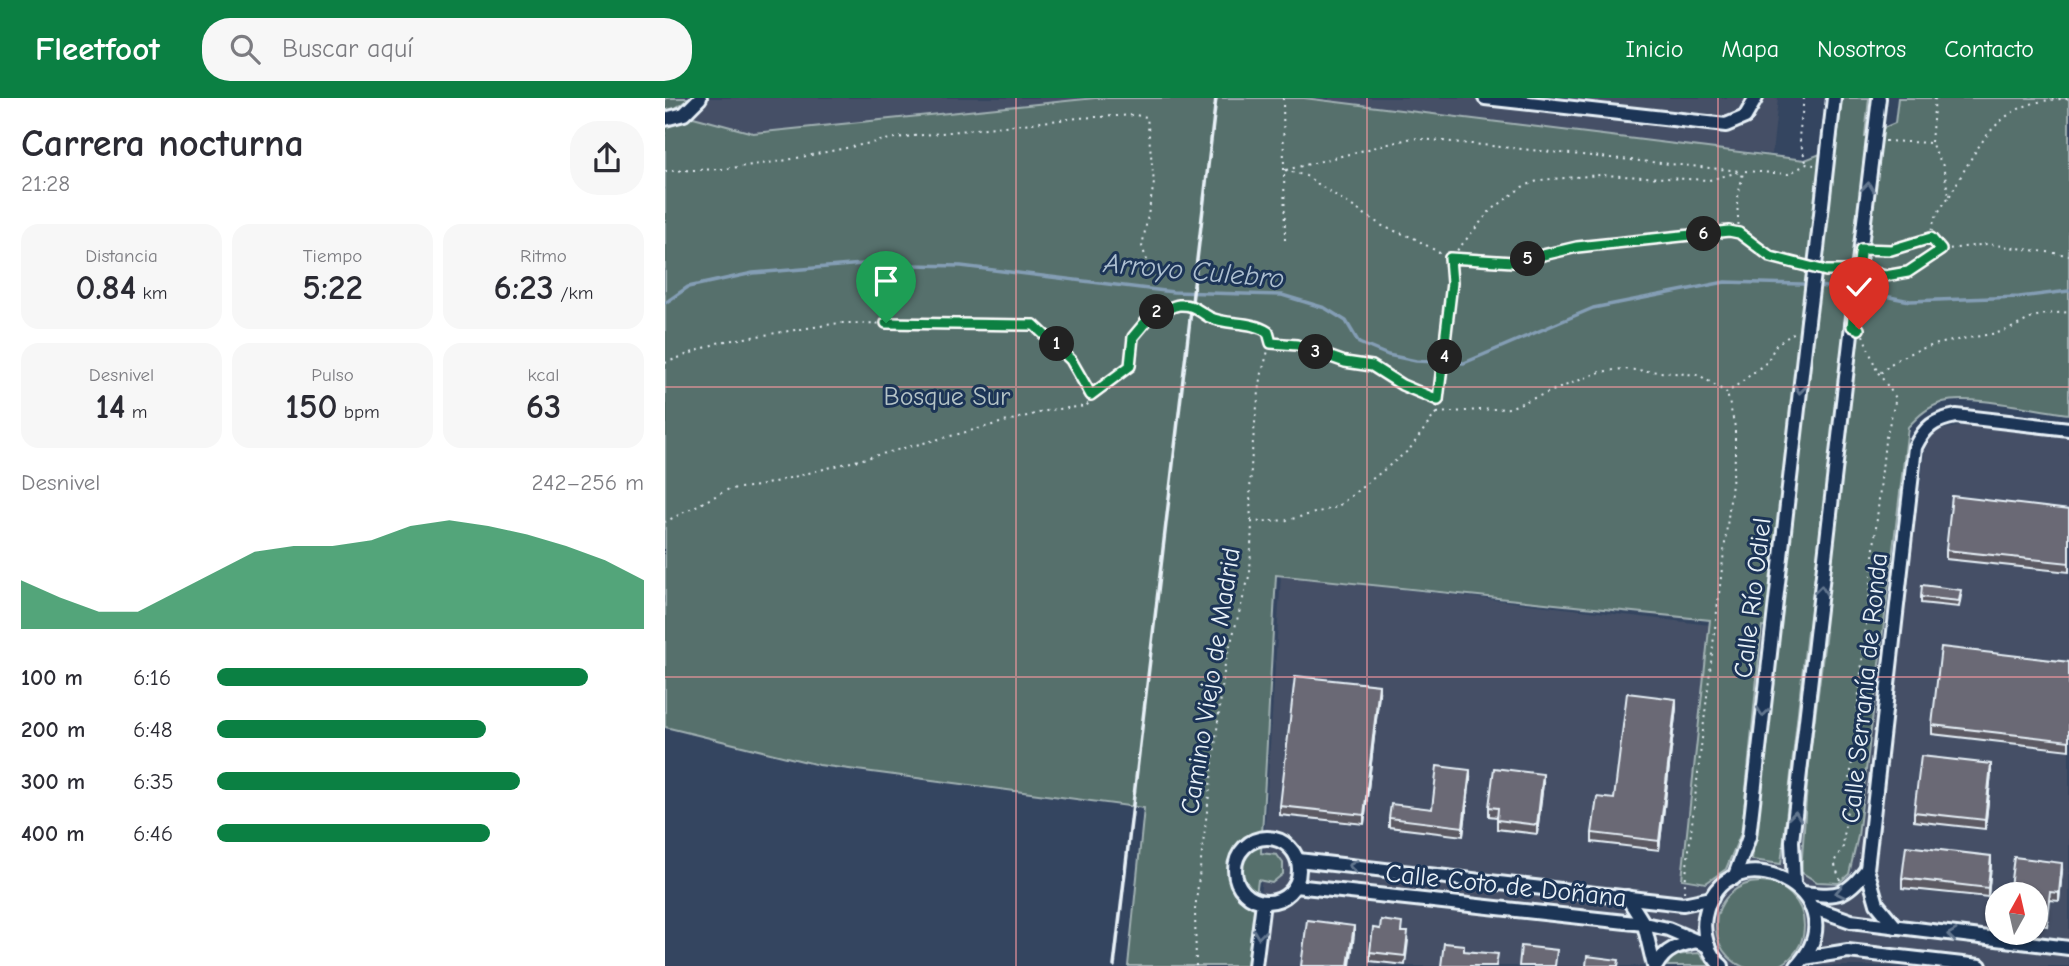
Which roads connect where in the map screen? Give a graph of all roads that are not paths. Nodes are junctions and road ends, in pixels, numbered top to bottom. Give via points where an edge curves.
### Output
1 (700, 98) edge
2 (1485, 98) edge
3 (1756, 98) edge
4 (1834, 98) edge
5 (1879, 98) edge
6 (665, 119) edge
7 (2069, 429) edge
8 (1298, 860) junction
9 (1867, 869) junction
10 (1734, 878) junction
11 (1295, 886) junction
12 (1798, 888) junction
13 (1627, 897) junction
14 (1713, 898) junction
15 (1263, 902) junction
16 (1811, 907) junction
17 (1644, 925) junction
18 (1896, 927) junction
19 (1702, 943) junction
20 (2069, 948) edge
21 (1897, 956) junction
22 (1801, 962) edge
23 (1255, 966) edge
24 (1655, 966) edge
25 (1722, 966) edge
26 (1882, 966) edge
27 (1980, 966) edge

1 - 6 street via 684,114
2 - 3 street via 1726,125 1745,117
4 -> 10 street, Calle Río Odiel, bridge via 1749,838
12 -> 5 street, bridge via 1792,841
7 - 9 street, Calle Serranía de Ronda via 1956,416 1938,419 1924,430 1915,447
8 - 11 street
13 -> 8 street, Calle Coto de Doñana
8 - 15 street via 1289,846 1273,838 1244,847 1235,863 1237,882 1248,896
9 -> 12 street via 1851,890 1834,895
9 - 18 street, Calle Serranía de Ronda via 1877,904
10 - 12 street via 1765,872
10 - 14 street
11 - 15 street via 1283,898
11 - 17 street, Calle Coto de Doñana
12 - 16 street
13 - 14 street, Calle Coto de Doñana via 1683,904
13 - 17 street
14 - 19 street
15 -> 23 street
16 - 18 street via 1851,921
16 - 22 street via 1814,934
17 - 19 street, Calle Coto de Doñana
17 - 24 street
20 -> 18 street
19 - 24 street via 1679,945 1662,954
19 - 25 street
21 - 22 street via 1847,951
21 - 26 street
21 - 27 street

